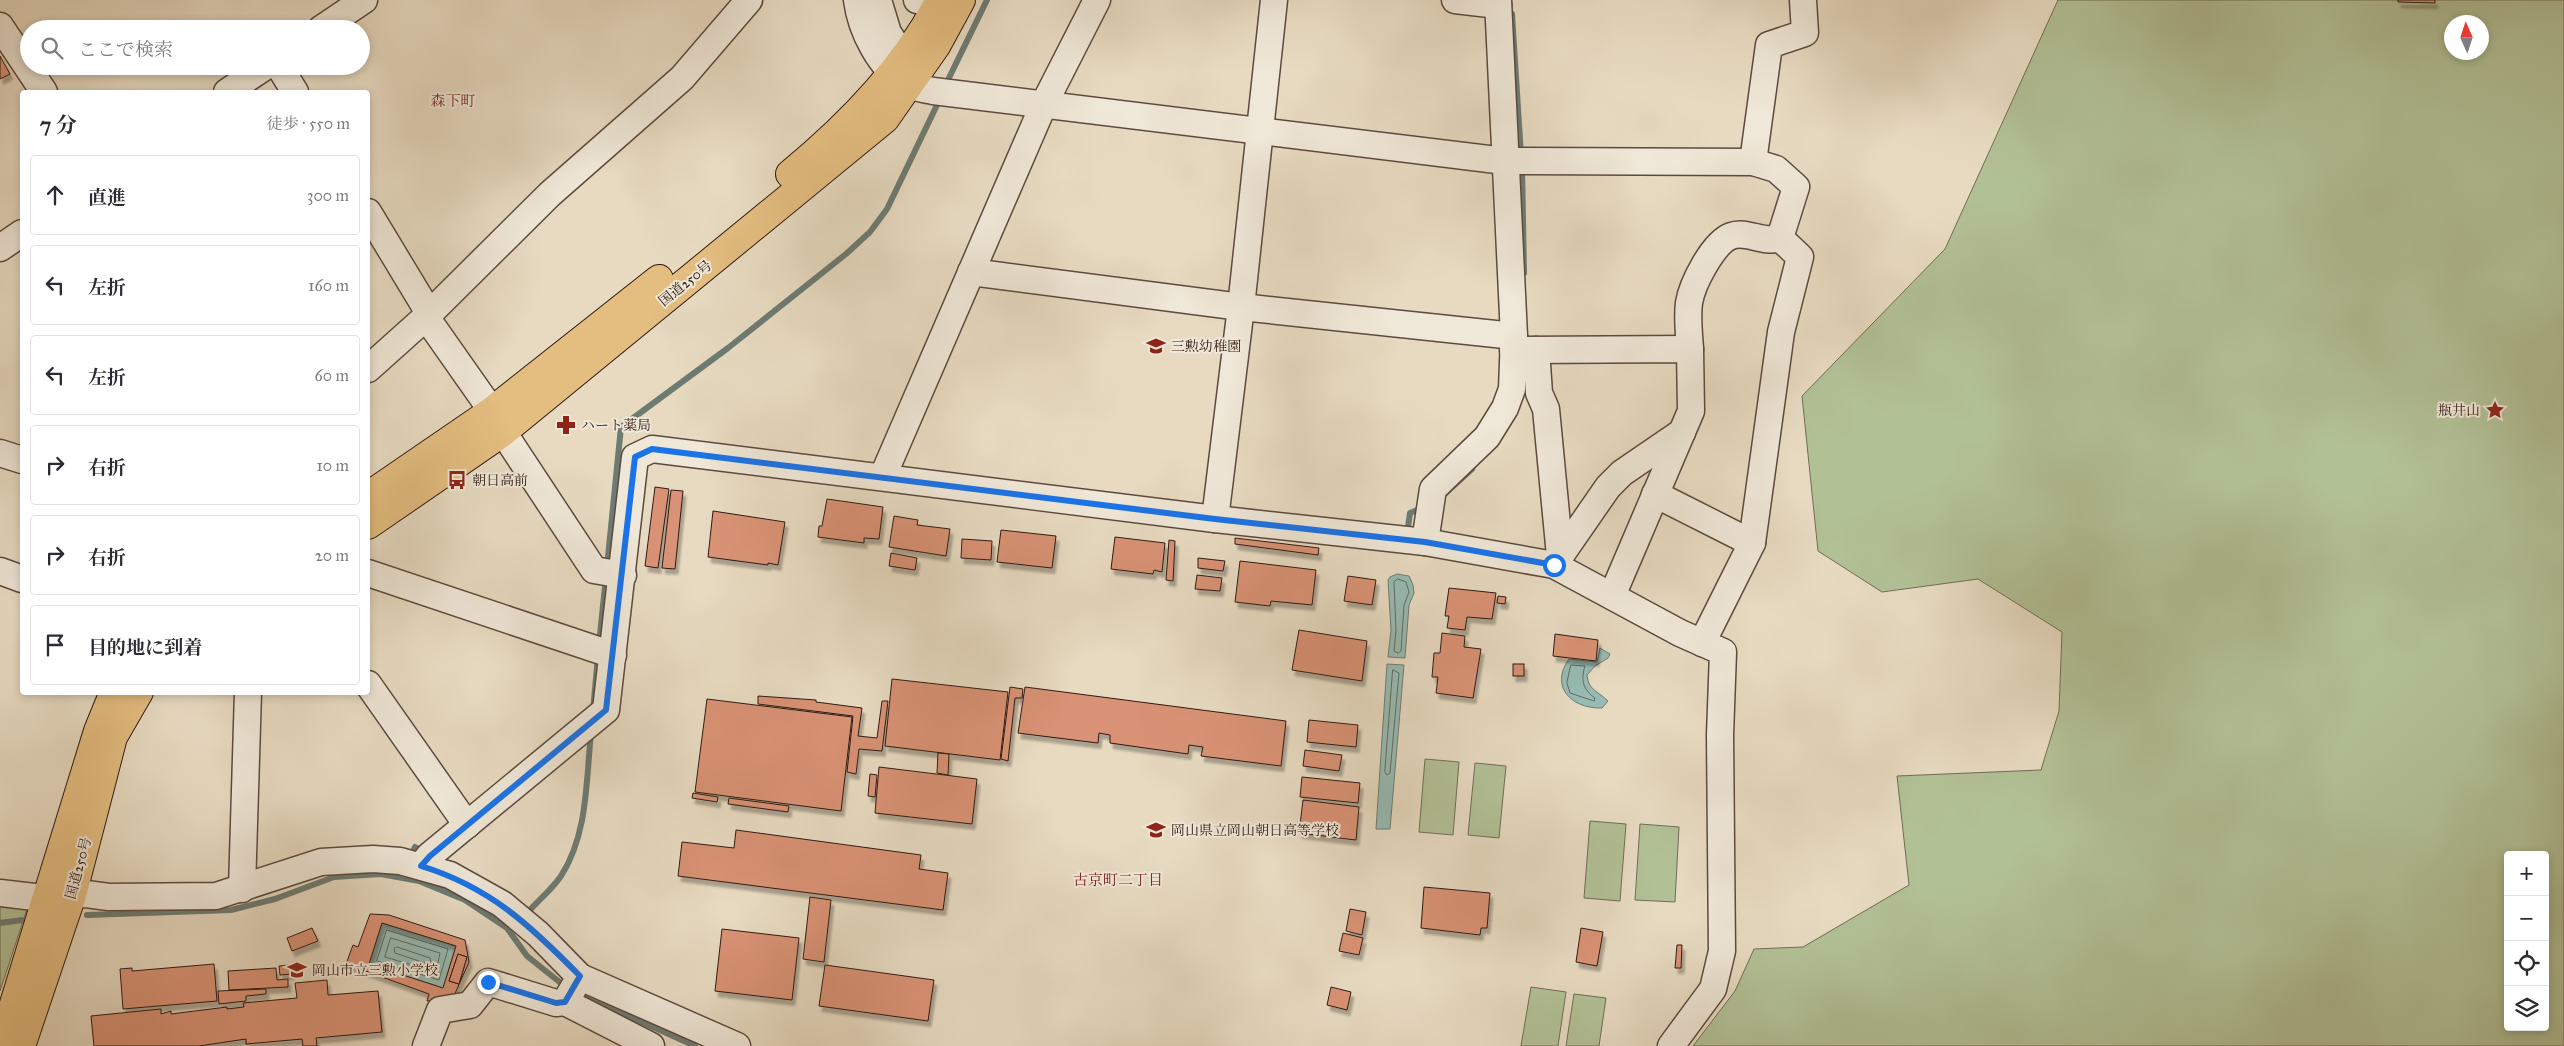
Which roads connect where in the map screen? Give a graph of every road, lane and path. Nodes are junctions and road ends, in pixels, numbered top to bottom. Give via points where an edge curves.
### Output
1 (364, 0) edge
2 (749, 0) edge
3 (857, 0) edge
4 (878, 0) edge
5 (1097, 0) edge
6 (1274, 0) edge
7 (1454, 0) edge
8 (1802, 0) edge
9 (939, 1) edge
10 (1498, 2) edge
11 (334, 20) edge
12 (0, 26) edge
13 (20, 56) edge
14 (901, 71) junction
15 (33, 75) edge
16 (252, 75) edge
17 (285, 75) edge
18 (43, 90) edge
19 (230, 90) edge
20 (294, 90) edge
21 (1043, 106) junction
22 (1258, 132) junction
23 (1515, 161) junction
24 (1753, 162) junction
25 (370, 215) edge
26 (20, 233) edge
27 (1780, 238) junction
28 (0, 248) edge
29 (971, 272) junction
30 (1241, 307) junction
31 (428, 315) junction
32 (1523, 347) junction
33 (1690, 349) junction
34 (370, 367) edge
35 (497, 422) junction
36 (1682, 432) junction
37 (0, 453) edge
38 (20, 459) edge
39 (884, 476) junction
40 (1656, 494) junction
41 (370, 495) edge
42 (1215, 519) junction
43 (1428, 519) junction
44 (370, 523) edge
45 (1752, 543) junction
46 (1557, 560) junction
47 (0, 571) edge
48 (612, 573) junction
49 (370, 574) edge
50 (20, 578) edge
51 (1612, 596) junction
52 (1702, 643) junction
53 (603, 651) junction
54 (370, 687) edge
55 (113, 695) edge
56 (137, 695) edge
57 (248, 695) edge
58 (467, 825) junction
59 (421, 866) junction
60 (242, 889) junction
61 (0, 893) edge
62 (60, 895) junction
63 (572, 990) junction
64 (1, 1046) edge
65 (21, 1046) edge
66 (426, 1046) edge
67 (651, 1046) edge
68 (737, 1046) edge
69 (1671, 1046) edge

1 - 11 street
2 - 31 street via 682,78 550,194
3 - 14 street via 869,41
4 - 14 street
5 - 21 street
6 - 22 street
7 - 10 street
8 - 24 street via 1805,33 1769,45
9 - 14 highway, 国道250号
10 - 23 street
12 - 13 street
14 - 21 street via 933,91
14 - 35 highway, 国道250号 via 802,163 567,353
15 - 18 street
16 - 19 street
17 - 20 street
21 - 22 street
21 - 29 street
22 - 23 street
22 - 30 street
23 - 24 street
23 - 32 street
24 - 27 street via 1776,169 1796,187
25 - 31 street
26 - 28 street
27 - 33 street via 1772,240 1745,234 1731,236 1718,244 1689,303
27 - 45 street via 1800,257 1781,332
29 - 30 street
29 - 39 street
30 - 32 street
30 - 42 street
31 - 34 street
31 - 35 street
32 - 33 street
32 - 43 street via 1505,408 1486,437 1434,489
32 - 46 street via 1546,409
33 - 36 street via 1691,411
35 - 41 highway, 国道250号
35 - 44 highway, 国道250号
35 - 48 street via 594,570
36 - 40 street
36 - 46 street via 1622,473 1608,487
37 - 38 street
39 - 42 street
39 - 48 street via 652,449 635,457
40 - 45 street
40 - 51 street
42 - 43 street
43 - 46 street
45 - 52 street
46 - 51 street
47 - 50 street
48 - 53 street
49 - 53 street
51 - 52 street
52 - 69 street via 1723,652 1720,735 1722,951 1713,990
53 - 58 street via 606,710
54 - 58 street
55 - 62 highway, 国道250号 via 98,731
56 - 62 highway, 国道250号 via 113,738
57 - 60 street
58 - 59 street
59 - 60 street via 373,858 321,862
59 - 63 street via 450,875 502,904 538,934
60 - 62 street via 216,896
61 - 62 street
62 - 64 highway, 国道250号
62 - 65 highway, 国道250号
63 - 66 street via 556,1003 488,982 470,1005 440,1010
63 - 67 street
63 - 68 street

